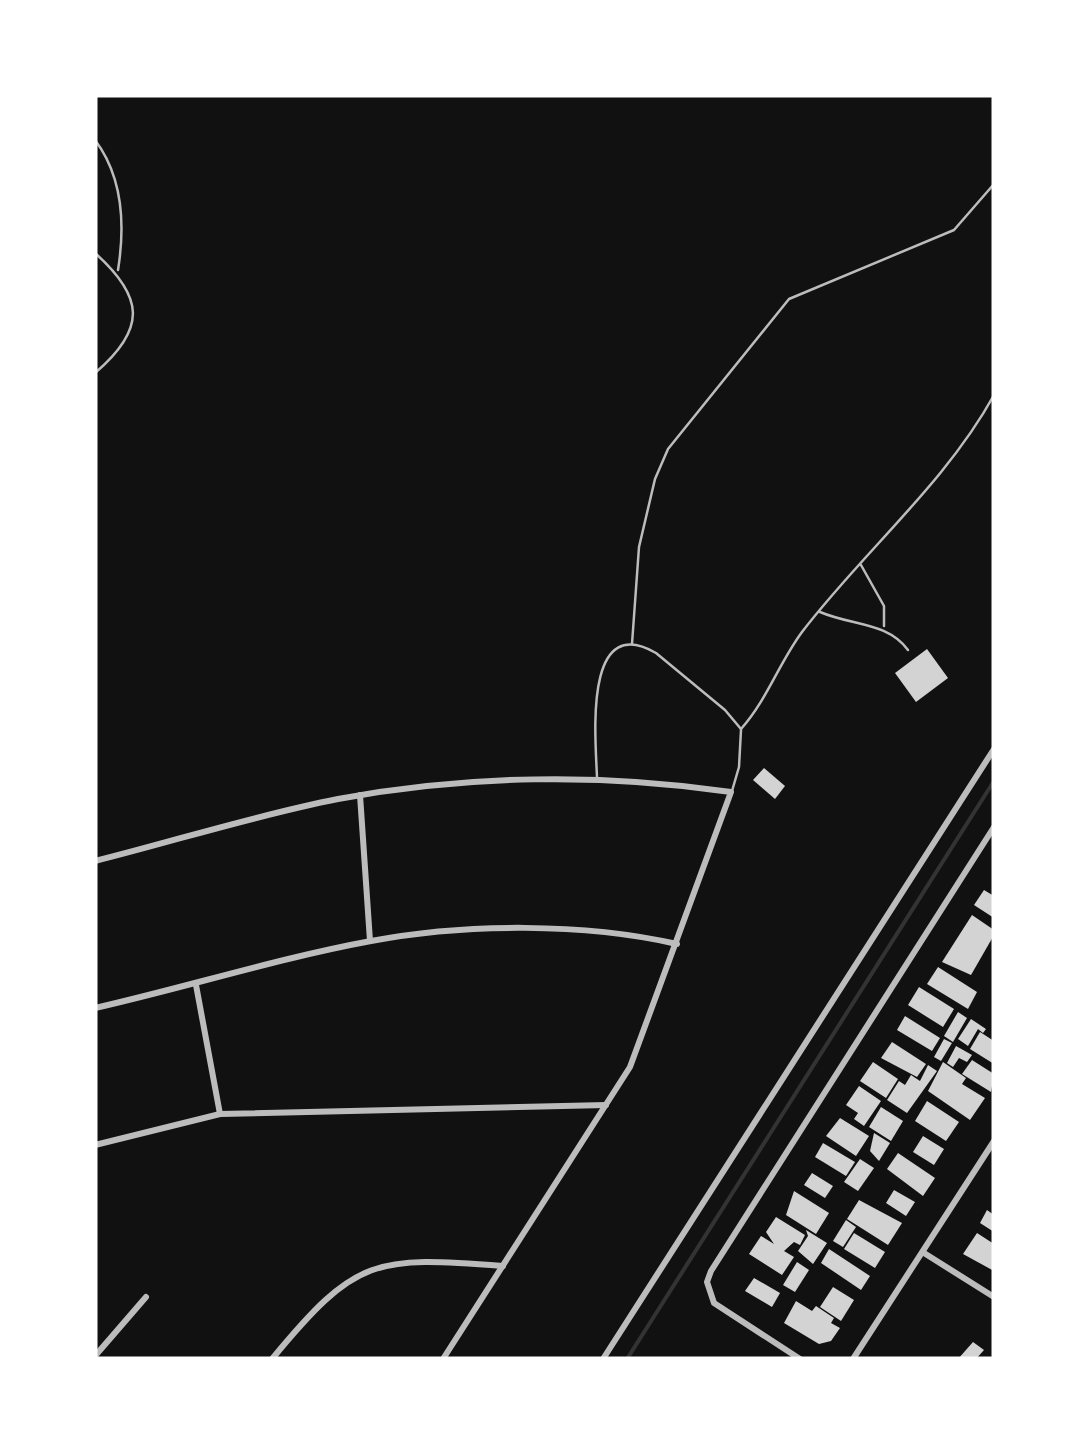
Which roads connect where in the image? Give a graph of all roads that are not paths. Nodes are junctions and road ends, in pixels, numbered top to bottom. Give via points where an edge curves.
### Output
1 (95, 140) edge
2 (994, 184) edge
3 (95, 253) edge
4 (118, 272) junction
5 (95, 373) edge
6 (994, 395) edge
7 (860, 564) junction
8 (819, 612) junction
9 (884, 628) junction
10 (632, 644) junction
11 (908, 650) dead end
12 (740, 728) junction
13 (994, 750) edge
14 (597, 779) junction
15 (731, 792) junction
16 (360, 795) junction
17 (994, 827) edge
18 (95, 862) edge
19 (370, 941) junction
20 (677, 944) junction
21 (196, 985) junction
22 (95, 1008) edge
23 (606, 1105) junction
24 (220, 1114) junction
25 (994, 1141) edge
26 (95, 1144) edge
27 (924, 1253) junction
28 (503, 1266) junction
29 (146, 1297) dead end
30 (994, 1297) edge
31 (95, 1356) edge
32 (272, 1359) edge
33 (443, 1359) edge
34 (603, 1359) edge
35 (800, 1359) edge
36 (853, 1359) edge

1 - 4 lane via 118,189
2 - 10 lane via 954,230 789,300 715,388 654,478 639,548
3 - 4 lane
4 - 5 lane via 130,292 130,329
6 - 7 lane via 957,452
7 - 8 lane
7 - 9 lane via 884,606
8 - 9 lane
8 - 12 lane
9 - 11 lane
10 - 12 lane via 656,653
10 - 14 lane via 614,653 598,678
12 - 15 lane
13 - 34 street
14 - 15 street
14 - 16 street
15 - 20 street
16 - 18 street
16 - 19 street
17 - 35 street via 711,1271 714,1303
19 - 20 street via 451,932 574,931
19 - 21 street
20 - 23 street via 644,1036
21 - 22 street
21 - 24 street
23 - 24 street
23 - 28 street
24 - 26 street
25 - 27 street
27 - 30 street
27 - 36 street
28 - 32 street via 399,1260 378,1266 324,1300
28 - 33 street
29 - 31 street

